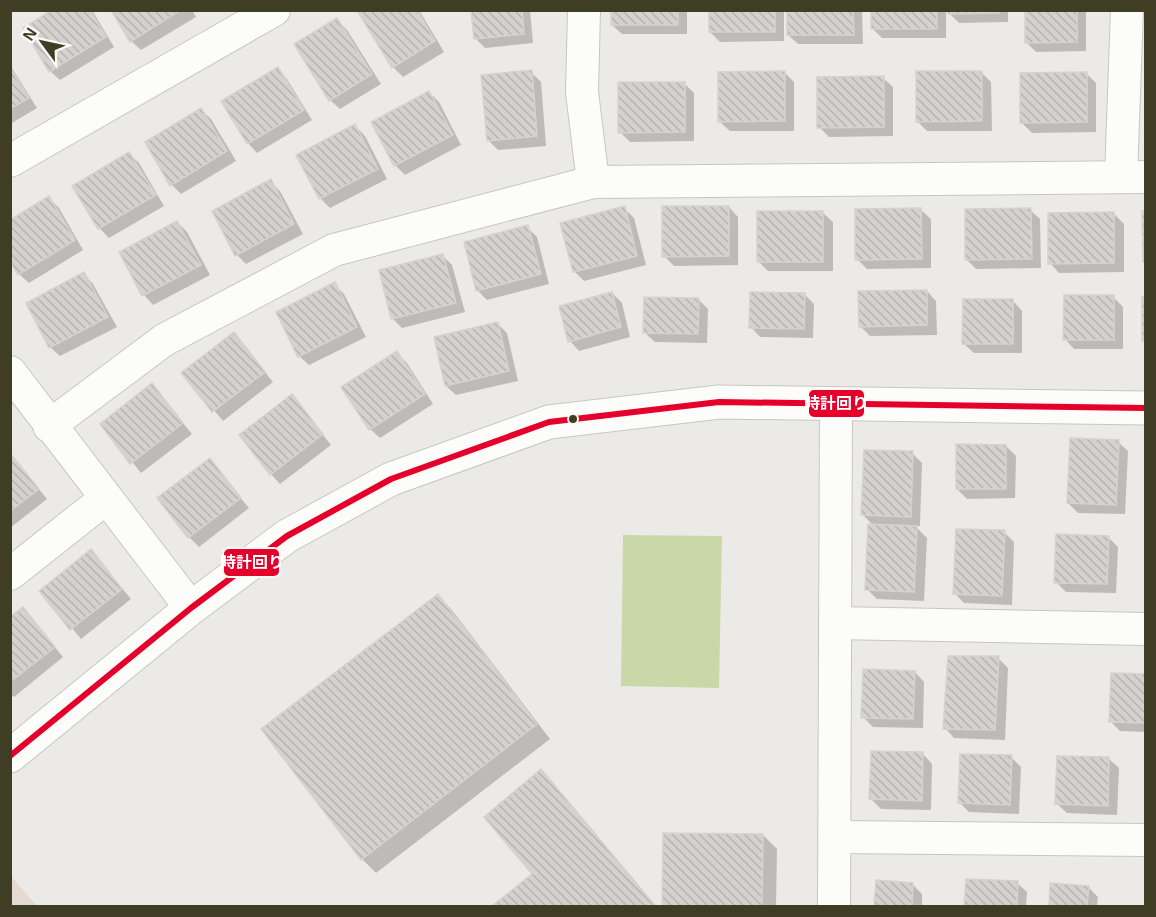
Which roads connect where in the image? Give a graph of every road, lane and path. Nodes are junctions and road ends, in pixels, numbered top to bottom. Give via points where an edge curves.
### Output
1 (274, 10) edge
2 (584, 10) edge
3 (1126, 10) edge
4 (10, 161) edge
5 (1133, 176) edge
6 (592, 182) junction
7 (10, 372) edge
8 (836, 404) junction
9 (1146, 408) edge
10 (49, 426) junction
11 (105, 500) junction
12 (10, 573) edge
13 (191, 608) junction
14 (835, 623) junction
15 (1146, 628) edge
16 (10, 756) edge
17 (834, 837) junction
18 (1146, 840) edge
19 (834, 906) edge

1 - 4 street
2 - 6 street via 582,92
3 - 5 street
5 - 6 street
6 - 10 street via 333,250 164,340
7 - 10 street
8 - 9 street
8 - 13 street via 719,402 549,422 391,479 287,536
8 - 14 street
10 - 11 street
11 - 12 street
11 - 13 street
13 - 16 street
14 - 15 street
14 - 17 street
17 - 18 street
17 - 19 street

